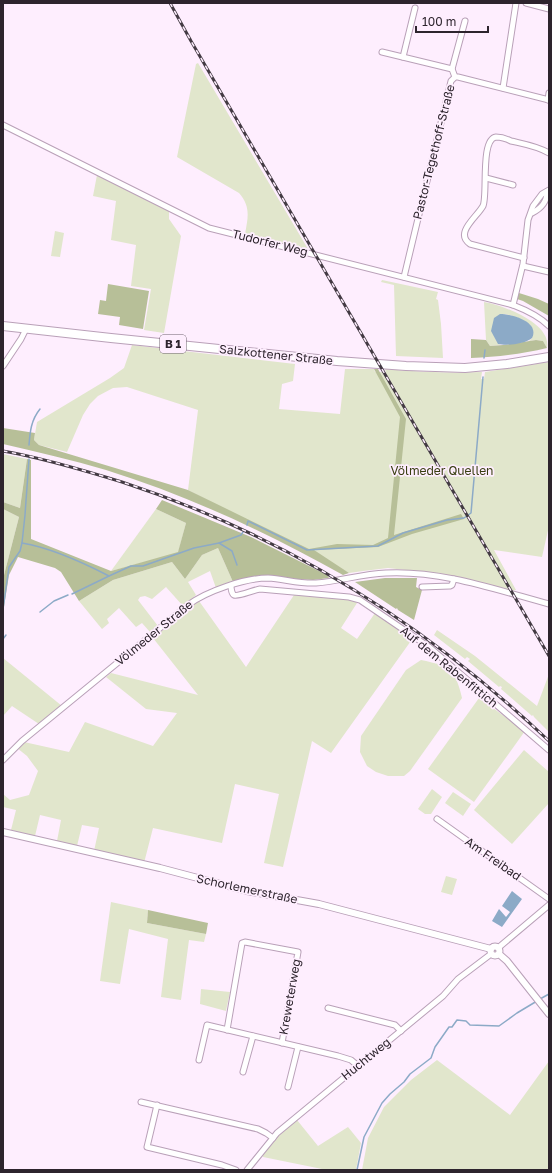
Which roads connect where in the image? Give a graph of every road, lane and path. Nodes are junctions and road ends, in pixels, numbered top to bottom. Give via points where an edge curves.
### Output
1 (516, 3) edge
2 (526, 3) edge
3 (415, 8) dead end
4 (549, 9) edge
5 (465, 21) dead end
6 (382, 52) dead end
7 (403, 57) junction
8 (452, 69) junction
9 (455, 77) junction
10 (503, 88) junction
11 (549, 93) edge
12 (549, 100) edge
13 (3, 125) edge
14 (549, 153) edge
15 (486, 178) junction
16 (512, 185) dead end
17 (548, 191) edge
18 (524, 258) junction
19 (523, 266) junction
20 (549, 272) edge
21 (404, 277) junction
22 (513, 304) junction
23 (3, 326) edge
24 (549, 326) edge
25 (26, 329) junction
26 (549, 357) edge
27 (3, 366) edge
28 (454, 579) junction
29 (231, 586) junction
30 (422, 587) dead end
31 (549, 604) edge
32 (549, 750) edge
33 (3, 760) edge
34 (437, 819) dead end
35 (3, 832) edge
36 (549, 899) edge
37 (549, 905) edge
38 (498, 951) junction
39 (491, 952) junction
40 (328, 1008) dead end
41 (549, 1014) edge
42 (227, 1030) junction
43 (401, 1030) junction
44 (253, 1036) junction
45 (282, 1043) junction
46 (298, 1047) junction
47 (198, 1060) dead end
48 (358, 1066) junction
49 (243, 1072) dead end
50 (288, 1087) dead end
51 (141, 1102) dead end
52 (157, 1105) junction
53 (273, 1138) junction
54 (236, 1170) edge
55 (247, 1170) edge

1 - 10 street
2 - 4 street
3 - 7 street
5 - 8 street
6 - 7 street
7 - 8 street
8 - 9 street
9 - 10 street, Pastor-Tegethoff-Straße
9 - 21 street, Pastor-Tegethoff-Straße via 450,81
10 - 12 street, Pastor-Tegethoff-Straße
11 - 12 street
13 - 21 street, Tudorfer Weg via 210,228
14 - 15 street via 495,137 488,146
15 - 16 street
15 - 18 street via 484,204 467,226 464,238 470,244
17 - 18 street via 542,194 533,206 528,220
18 - 19 street
19 - 20 street
19 - 22 street
21 - 22 street, Tudorfer Weg
22 - 24 street, Tudorfer Weg via 529,311
23 - 25 main road, Salzkottener Straße / B 1
25 - 26 main road, Salzkottener Straße / B 1 via 406,366 471,367
25 - 27 street
28 - 29 street, Völmeder Straße via 386,573 316,583 256,579
28 - 30 street via 450,586
28 - 31 street, Völmeder Straße
29 - 32 street, Auf dem Rabenfittich via 235,596 260,589 360,600 429,647
29 - 33 street, Völmeder Straße via 203,596 188,605 22,741
34 - 36 street, Am Freibad
35 - 39 street, Schorlemerstraße via 247,891 319,904
37 - 38 street
38 - 39 street, Schorlemerstraße via 495,956
38 - 41 street
39 - 43 street, Huchtweg
40 - 43 street via 395,1024
42 - 44 street
42 - 45 street, Kreweterweg via 242,943 298,952
42 - 47 street via 207,1025
43 - 48 street, Huchtweg
44 - 45 street
44 - 49 street
45 - 46 street
46 - 48 street via 351,1060
46 - 50 street
48 - 53 street, Huchtweg
51 - 52 street
52 - 53 street via 258,1130
52 - 54 street via 147,1147
53 - 55 street, Huchtweg

